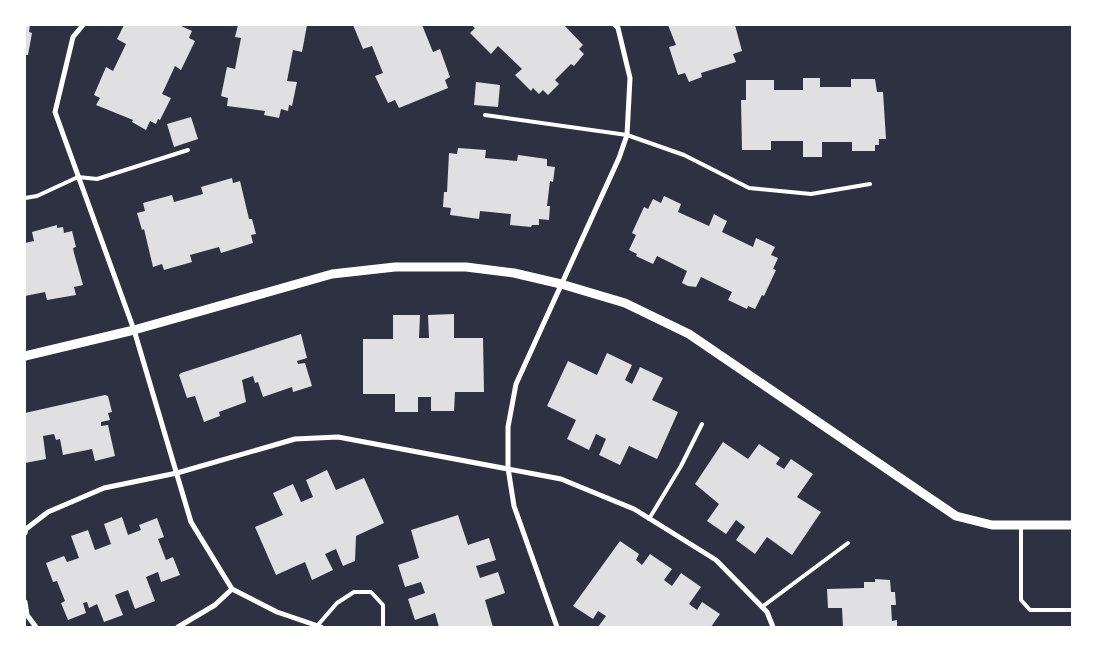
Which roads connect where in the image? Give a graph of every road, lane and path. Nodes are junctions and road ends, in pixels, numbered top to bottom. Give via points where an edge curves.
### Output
1 (83, 25) edge
2 (615, 25) edge
3 (485, 115) dead end
4 (627, 135) junction
5 (188, 150) dead end
6 (78, 177) junction
7 (870, 184) dead end
8 (25, 198) edge
9 (561, 284) junction
10 (134, 330) junction
11 (25, 356) edge
12 (702, 424) dead end
13 (508, 468) junction
14 (176, 473) junction
15 (650, 519) junction
16 (1021, 525) junction
17 (1072, 525) edge
18 (25, 530) edge
19 (848, 543) dead end
20 (232, 588) junction
21 (25, 602) edge
22 (762, 607) junction
23 (1072, 610) edge
24 (319, 626) edge
25 (36, 627) edge
26 (178, 627) edge
27 (383, 627) edge
28 (557, 627) edge
29 (773, 627) edge

1 - 6 street via 73,37 55,112
2 - 4 street via 630,78
3 - 4 lane
4 - 7 lane via 684,155 749,188 811,194
4 - 9 street
5 - 6 lane via 97,179
6 - 8 lane
6 - 10 street
9 - 10 street via 514,273 466,267 395,267 332,274
9 - 13 street via 516,384 508,427
9 - 16 street via 625,303 689,334 956,516 992,525
10 - 11 street
10 - 14 street
12 - 15 lane
13 - 14 street via 338,437 295,439
13 - 15 street via 561,479 634,509
13 - 28 street via 514,506
14 - 18 street via 104,488 48,512
14 - 20 street via 191,522
15 - 22 street via 716,560
16 - 17 street
16 - 23 lane via 1021,600 1030,610
19 - 22 lane
20 - 24 street via 277,612
20 - 26 street via 215,605
21 - 25 street via 27,615
22 - 29 street
24 - 27 lane via 337,603 354,592 371,592 383,605

